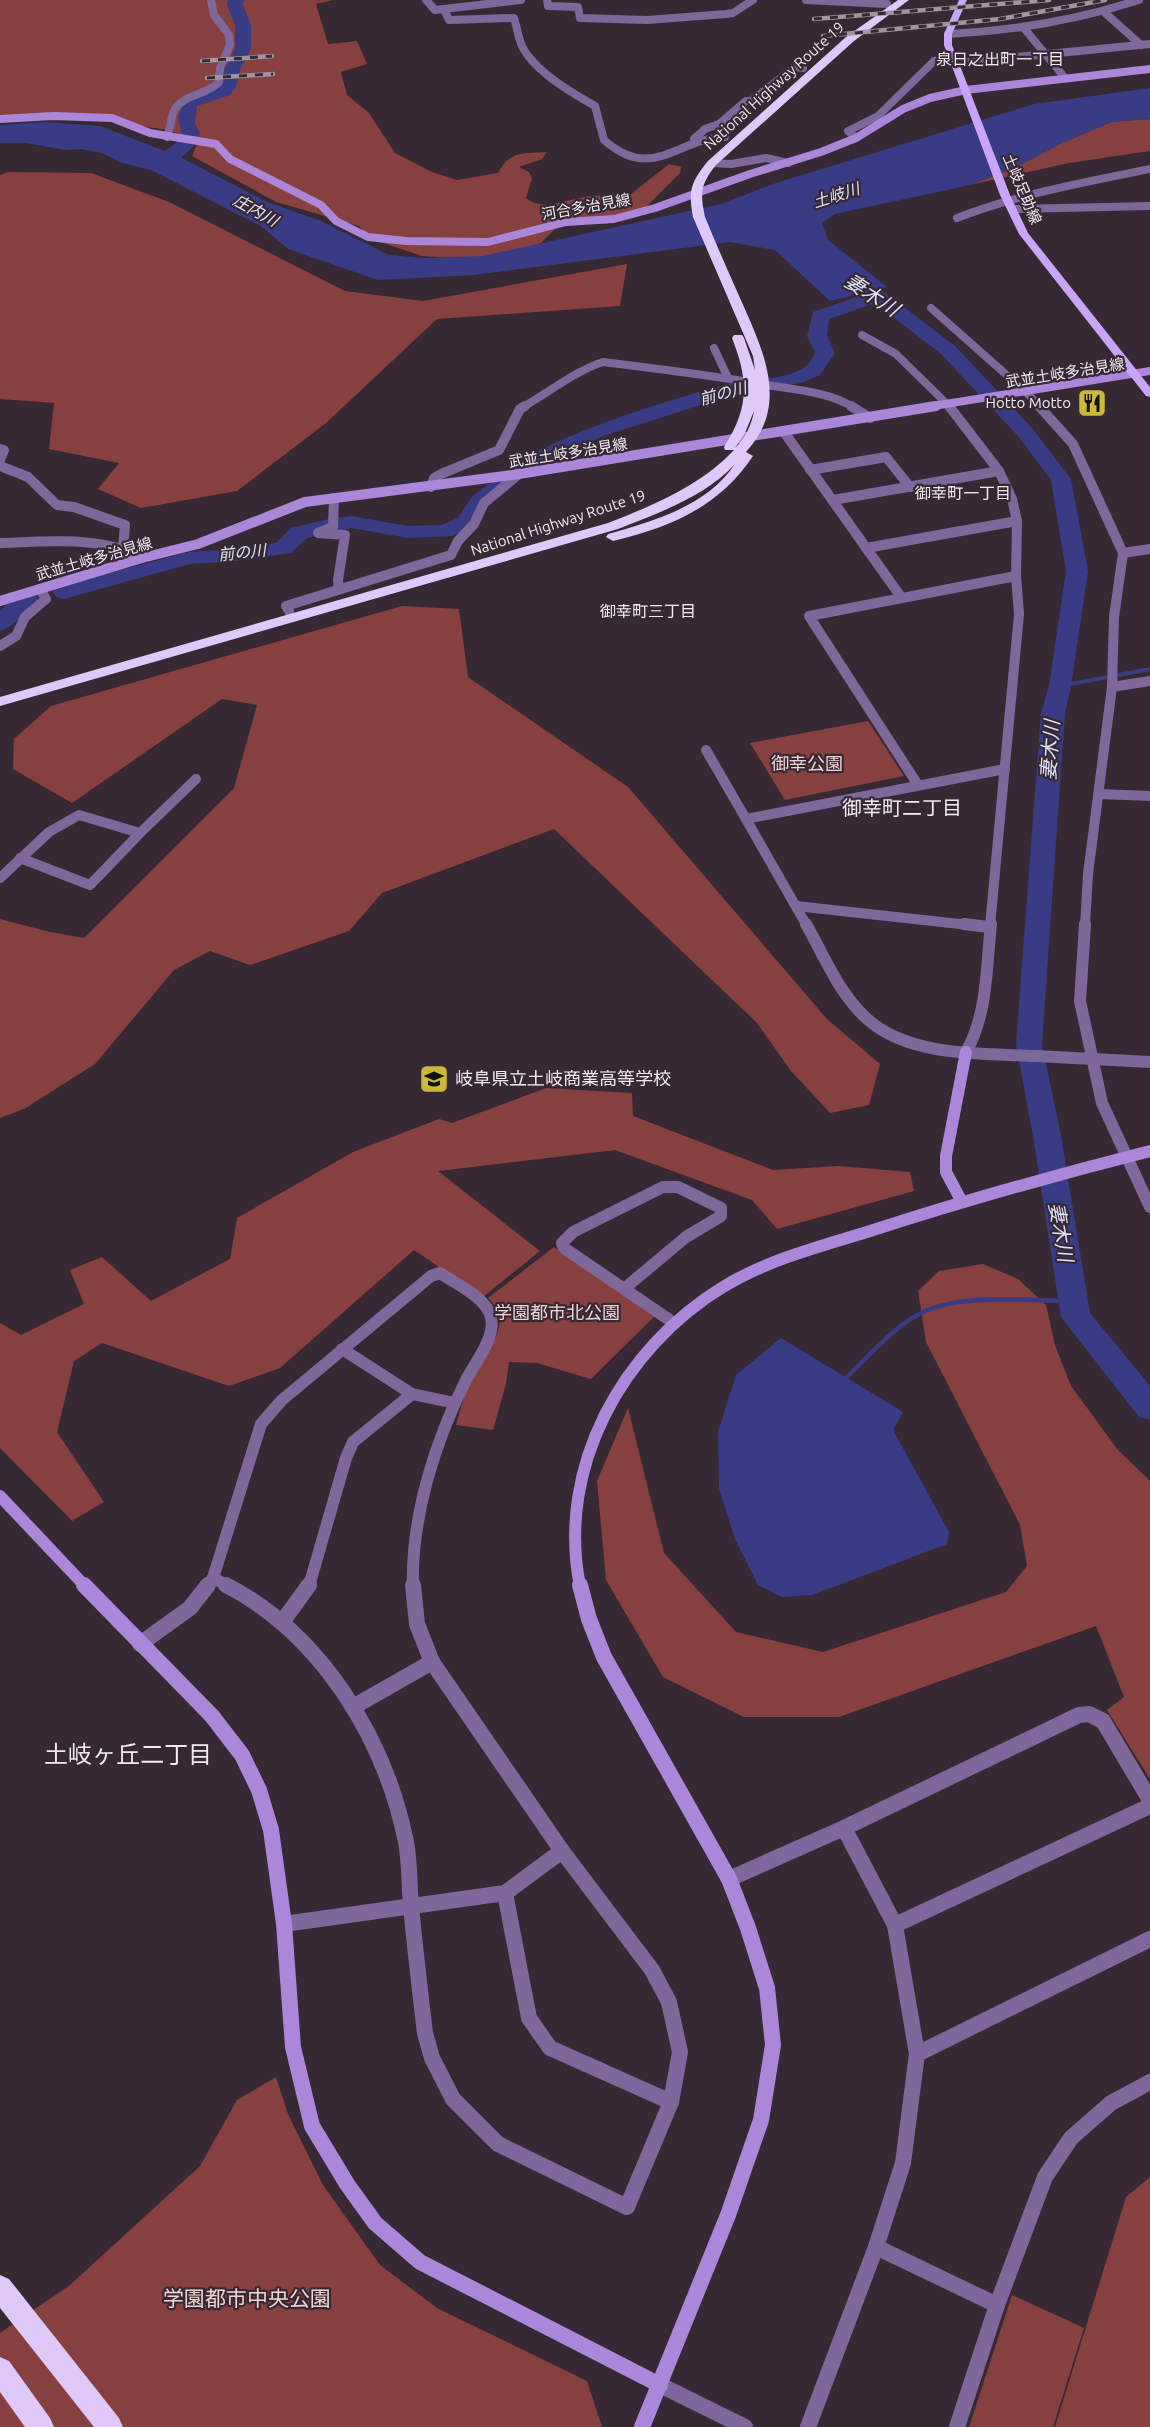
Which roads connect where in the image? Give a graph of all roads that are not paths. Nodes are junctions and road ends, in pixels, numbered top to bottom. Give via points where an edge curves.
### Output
1 (426, 0) edge
2 (521, 0) edge
3 (547, 0) edge
4 (753, 0) edge
5 (806, 0) edge
6 (904, 0) edge
7 (963, 0) edge
8 (1139, 0) edge
9 (213, 2) edge
10 (887, 6) edge
11 (444, 9) junction
12 (1103, 10) junction
13 (1023, 27) junction
14 (948, 34) junction
15 (844, 39) junction
16 (1150, 44) edge
17 (1141, 45) junction
18 (1044, 54) junction
19 (955, 61) junction
20 (803, 68) junction
21 (1150, 69) edge
22 (777, 74) dead end
23 (1065, 78) junction
24 (966, 90) junction
25 (746, 101) junction
26 (0, 119) edge
27 (724, 137) junction
28 (171, 138) junction
29 (856, 138) junction
30 (691, 146) junction
31 (712, 163) junction
32 (788, 163) junction
33 (1150, 169) edge
34 (691, 188) junction
35 (1009, 202) junction
36 (1150, 206) edge
37 (957, 218) dead end
38 (931, 308) dead end
39 (862, 335) dead end
40 (714, 348) dead end
41 (1150, 371) edge
42 (756, 375) junction
43 (1136, 375) junction
44 (728, 378) junction
45 (1024, 393) junction
46 (1150, 394) edge
47 (951, 405) junction
48 (870, 418) junction
49 (784, 432) junction
50 (748, 438) junction
51 (0, 449) edge
52 (0, 460) edge
53 (0, 466) edge
54 (810, 470) junction
55 (999, 471) junction
56 (519, 474) junction
57 (431, 487) junction
58 (910, 487) junction
59 (688, 488) junction
60 (334, 498) junction
61 (833, 500) junction
62 (1017, 521) junction
63 (0, 543) edge
64 (123, 548) junction
65 (866, 548) junction
66 (1150, 549) edge
67 (1123, 554) junction
68 (142, 558) junction
69 (1016, 576) junction
70 (401, 588) junction
71 (40, 589) junction
72 (339, 589) junction
73 (901, 597) junction
74 (0, 601) edge
75 (289, 611) junction
76 (0, 646) edge
77 (1150, 681) edge
78 (1112, 687) junction
79 (0, 694) edge
80 (0, 702) edge
81 (706, 750) dead end
82 (1005, 769) junction
83 (196, 779) dead end
84 (918, 785) junction
85 (1100, 794) junction
86 (1150, 796) edge
87 (746, 819) junction
88 (140, 833) junction
89 (20, 858) junction
90 (0, 878) edge
91 (796, 906) junction
92 (989, 927) junction
93 (966, 1052) junction
94 (1087, 1058) junction
95 (1150, 1062) edge
96 (1150, 1151) edge
97 (1119, 1159) junction
98 (962, 1202) junction
99 (1150, 1207) edge
100 (625, 1288) junction
101 (674, 1323) junction
102 (342, 1349) junction
103 (412, 1394) junction
104 (455, 1402) junction
105 (0, 1496) edge
106 (213, 1578) junction
107 (282, 1621) junction
108 (140, 1644) junction
109 (432, 1662) junction
110 (352, 1707) junction
111 (1150, 1800) edge
112 (1150, 1806) edge
113 (844, 1828) junction
114 (562, 1851) junction
115 (729, 1879) junction
116 (506, 1893) junction
117 (412, 1907) junction
118 (284, 1924) junction
119 (895, 1925) junction
120 (1150, 1939) edge
121 (917, 2054) junction
122 (1150, 2082) edge
123 (671, 2102) junction
124 (876, 2247) junction
125 (0, 2288) edge
126 (997, 2305) junction
127 (0, 2370) edge
128 (660, 2385) junction
129 (41, 2427) edge
130 (110, 2427) edge
131 (642, 2427) edge
132 (745, 2427) edge
133 (808, 2427) edge
134 (957, 2427) edge

1 - 11 street via 435,10
2 - 11 street
3 - 4 street via 548,6 578,7 580,18 647,20 733,13
5 - 10 street
6 - 10 highway, National Highway Route 19
7 - 14 main road
8 - 12 street
9 - 28 street via 214,15 224,26 230,45 220,68 219,82 207,92 181,102 171,117
10 - 15 highway, National Highway Route 19
11 - 30 street via 449,20 514,18 522,46 533,61 568,91 595,106 604,140 609,145 636,157 652,159
12 - 13 street
12 - 17 street
13 - 14 street
13 - 18 street
14 - 19 main road, 土岐足助線
15 - 20 highway, National Highway Route 19
15 - 31 highway, National Highway Route 19
16 - 17 street
17 - 18 street
18 - 19 street
18 - 23 street
19 - 24 main road, 土岐足助線
19 - 29 street via 932,63 878,116 848,132
20 - 25 street via 795,67
20 - 27 highway, National Highway Route 19
21 - 23 main road, 河合多治見線
22 - 25 street
23 - 24 main road, 河合多治見線
24 - 29 main road, 河合多治見線 via 912,105
24 - 35 main road, 土岐足助線
25 - 30 street via 719,124 705,129
26 - 28 main road, 河合多治見線 via 102,116
27 - 30 street via 709,137
27 - 34 highway, National Highway Route 19 via 693,169
28 - 32 main road, 河合多治見線 via 216,144 230,159 321,206 336,221 368,237 406,241 488,242 566,222 614,219
29 - 32 main road, 河合多治見線
31 - 32 street via 766,158
31 - 34 highway, National Highway Route 19
33 - 35 street
34 - 42 highway, National Highway Route 19 via 687,216 710,258
35 - 36 street
35 - 37 street
35 - 43 main road, 土岐足助線 via 1024,234
38 - 45 street
39 - 47 street via 896,354
40 - 44 street
41 - 43 main road, 武並土岐多治見線
42 - 44 street
42 - 48 street via 766,385 834,397
42 - 59 highway, National Highway Route 19 via 765,394 763,411 746,445 732,462
43 - 45 main road, 武並土岐多治見線
43 - 46 main road, 土岐足助線
44 - 57 street via 603,362 585,367 520,409 503,447 441,474 434,478
45 - 47 main road, 武並土岐多治見線
45 - 67 street via 1073,444
47 - 48 main road, 武並土岐多治見線
47 - 55 street
48 - 49 main road, 武並土岐多治見線
49 - 50 main road, 武並土岐多治見線
49 - 54 street
50 - 56 main road, 武並土岐多治見線
50 - 70 highway via 752,445 737,473 703,501 655,526 456,579
51 - 52 street
53 - 64 street via 28,477 57,505 125,525
54 - 58 street via 886,457
54 - 61 street
55 - 58 street
55 - 62 street
56 - 57 main road, 武並土岐多治見線
56 - 72 street via 484,503 451,555
57 - 60 main road, 武並土岐多治見線
58 - 61 street
59 - 70 highway, National Highway Route 19 via 657,509 613,526
59 - 75 highway, National Highway Route 19 via 605,520
60 - 68 main road, 武並土岐多治見線 via 305,502 218,537
60 - 72 street via 333,524 318,534 345,535
61 - 65 street
62 - 65 street
62 - 69 street
63 - 64 street
64 - 68 street
65 - 73 street
66 - 67 street
67 - 78 street via 1114,617
68 - 71 main road, 武並土岐多治見線
69 - 73 street
69 - 82 street via 1019,614
70 - 80 highway, National Highway Route 19
71 - 74 main road, 武並土岐多治見線
71 - 76 street via 46,599 25,616 16,636
72 - 75 street via 286,606
73 - 84 street via 808,616
75 - 79 highway, National Highway Route 19
77 - 78 street
78 - 85 street
81 - 87 street
82 - 84 street
82 - 92 street
83 - 88 street
84 - 87 street
85 - 86 street
85 - 94 street via 1087,885 1080,1001
87 - 91 street
88 - 89 street via 79,815 49,832
88 - 89 street via 90,885
89 - 90 street
91 - 92 street
91 - 93 street via 849,1000 872,1023 898,1038
92 - 93 street via 983,1006 977,1032
93 - 94 street
93 - 98 main road via 946,1164 946,1172
94 - 95 street
94 - 97 street
96 - 97 main road
97 - 98 main road
97 - 99 street
98 - 101 main road via 778,1261 722,1287
100 - 100 street via 564,1248 565,1239 663,1187 678,1187 721,1208 721,1216 686,1237
100 - 101 street
101 - 115 main road via 641,1356 612,1396 597,1427 578,1493 576,1549 593,1632 604,1657
102 - 103 street
102 - 104 street via 431,1276 440,1273 484,1306 492,1319 487,1343
102 - 106 street via 282,1400 261,1424
103 - 104 street
103 - 107 street via 353,1442 308,1589
104 - 109 street via 429,1480 414,1550 414,1612
105 - 108 main road
106 - 107 street via 237,1588
106 - 108 street via 190,1608
107 - 110 street
108 - 118 main road via 212,1716 260,1790 271,1830
109 - 110 street
109 - 114 street
110 - 117 street via 391,1788 406,1843
111 - 113 street via 1102,1720 1089,1714 1079,1715
112 - 119 street
113 - 115 street
113 - 119 street
114 - 116 street
114 - 123 street via 652,1970 669,2002 680,2052
115 - 128 main road via 767,1988 773,2045 761,2120
116 - 117 street
116 - 123 street via 529,2018 550,2048
117 - 118 street
117 - 123 street via 425,2033 432,2058 453,2099 498,2144 627,2207
118 - 128 main road via 293,2047 312,2126 375,2223 420,2262
119 - 121 street
120 - 121 street
121 - 124 street via 903,2163
122 - 126 street via 1111,2103 1071,2138 1045,2177
124 - 126 street
124 - 133 street
125 - 130 highway
126 - 134 street
127 - 129 highway
128 - 131 main road
128 - 132 street

